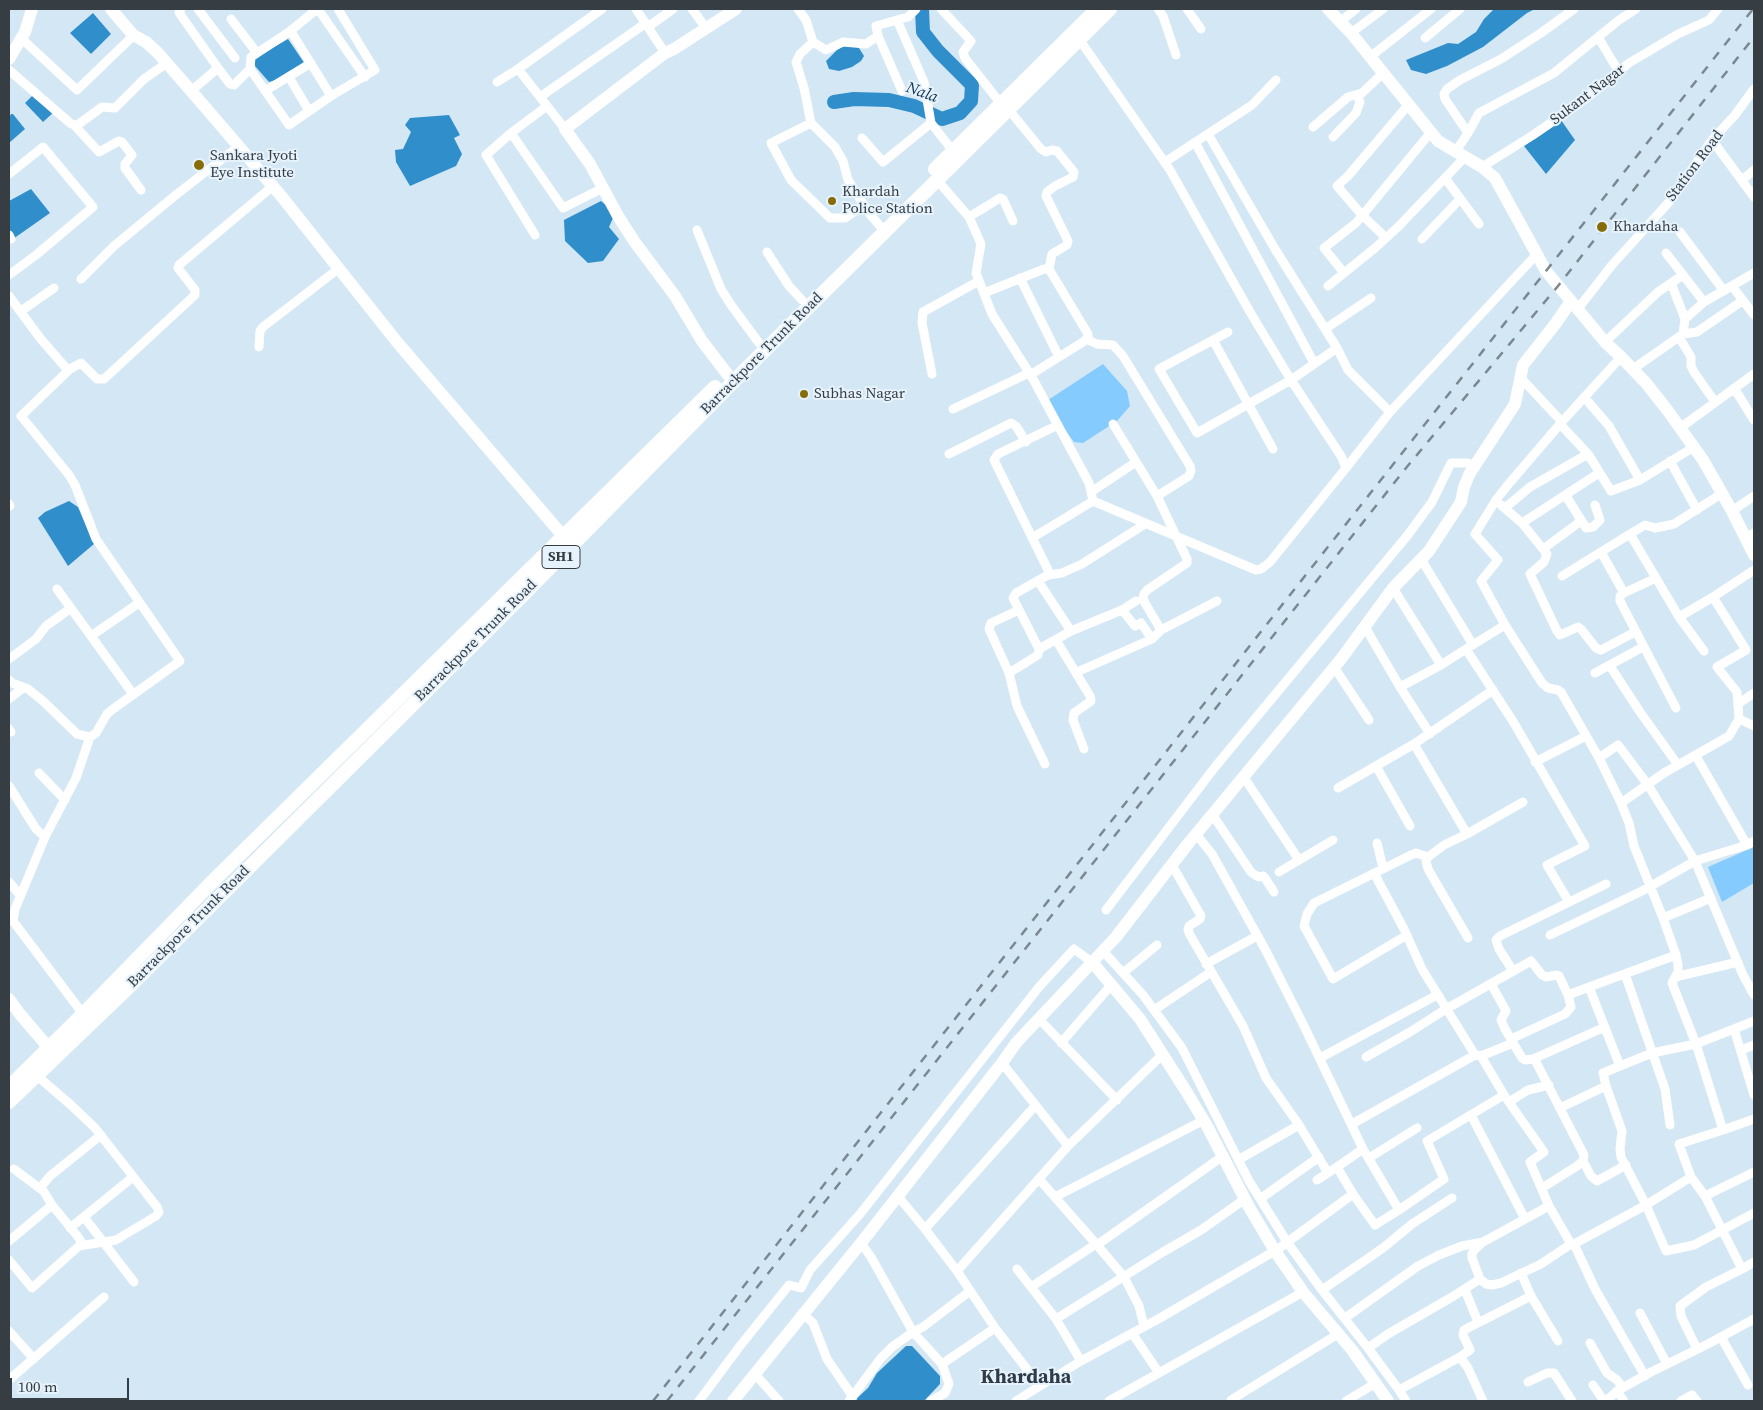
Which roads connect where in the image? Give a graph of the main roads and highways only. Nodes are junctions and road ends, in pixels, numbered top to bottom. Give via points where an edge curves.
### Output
1 (1098, 9) edge
2 (1110, 9) edge
3 (1077, 36) junction
4 (1005, 107) junction
5 (882, 228) junction
6 (568, 542) junction
7 (9, 1086) edge
8 (9, 1102) edge

1 - 3 main road, Barrackpore Trunk Road / SH1
2 - 3 main road, Barrackpore Trunk Road / SH1
3 - 4 main road, Barrackpore Trunk Road / SH1
4 - 5 main road, Barrackpore Trunk Road / SH1 via 937,180
4 - 5 main road, Barrackpore Trunk Road / SH1 via 953,151
5 - 6 main road, Barrackpore Trunk Road / SH1 via 748,367
5 - 6 main road, Barrackpore Trunk Road / SH1 via 802,300
6 - 7 main road, Barrackpore Trunk Road / SH1 via 214,880
6 - 8 main road, Barrackpore Trunk Road / SH1 via 130,986

